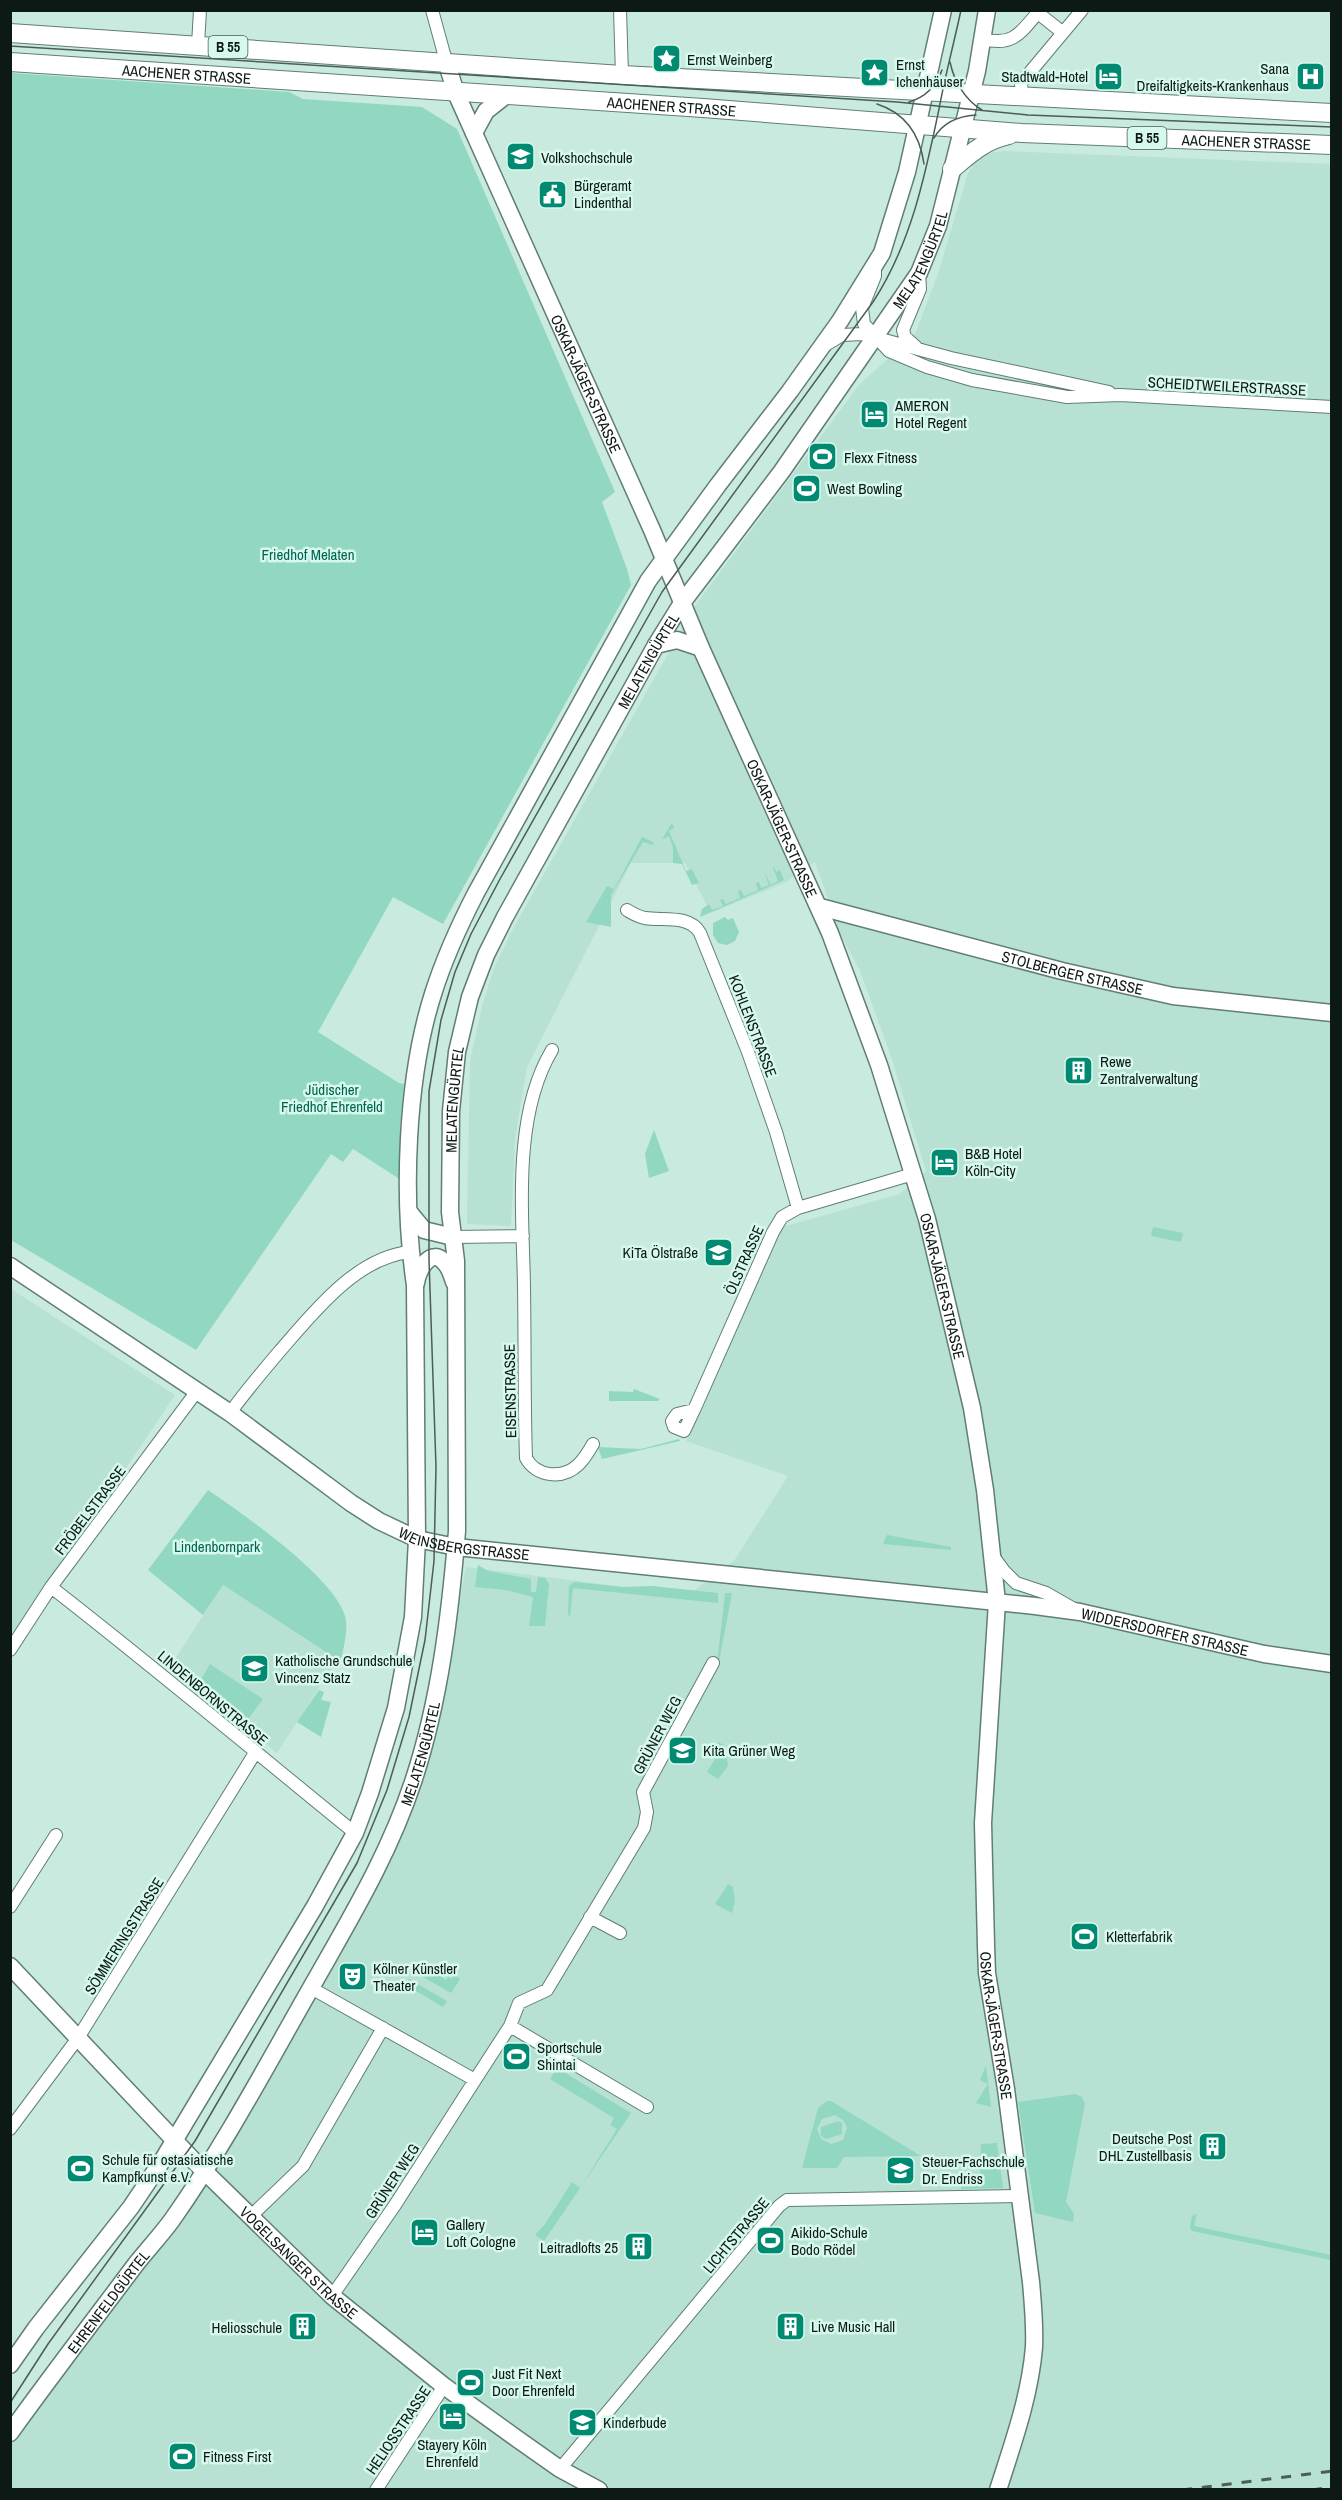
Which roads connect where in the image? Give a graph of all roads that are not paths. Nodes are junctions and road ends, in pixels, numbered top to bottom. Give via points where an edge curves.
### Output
1 (201, 10) edge
2 (432, 10) edge
3 (620, 10) edge
4 (943, 10) edge
5 (987, 10) edge
6 (1082, 10) edge
7 (1039, 12) edge
8 (1062, 32) junction
9 (10, 33) edge
10 (982, 39) junction
11 (198, 45) junction
12 (446, 61) junction
13 (10, 62) edge
14 (622, 75) junction
15 (423, 90) junction
16 (926, 91) junction
17 (456, 93) junction
18 (971, 95) junction
19 (505, 96) junction
20 (1022, 98) junction
21 (1332, 113) edge
22 (918, 125) junction
23 (962, 129) junction
24 (474, 133) junction
25 (1022, 133) junction
26 (1332, 145) edge
27 (952, 169) junction
28 (875, 266) junction
29 (919, 273) junction
30 (875, 336) junction
31 (820, 347) junction
32 (917, 348) junction
33 (890, 351) junction
34 (862, 353) junction
35 (1120, 395) junction
36 (1332, 407) edge
37 (663, 560) junction
38 (681, 603) junction
39 (656, 645) junction
40 (701, 648) junction
41 (820, 907) junction
42 (627, 910) dead end
43 (1332, 1013) edge
44 (552, 1050) dead end
45 (913, 1174) junction
46 (798, 1208) junction
47 (410, 1213) junction
48 (523, 1236) junction
49 (453, 1237) junction
50 (410, 1252) junction
51 (10, 1266) edge
52 (415, 1285) junction
53 (456, 1286) junction
54 (197, 1391) junction
55 (694, 1410) dead end
56 (230, 1413) junction
57 (593, 1444) dead end
58 (417, 1539) junction
59 (456, 1547) junction
60 (993, 1556) junction
61 (51, 1587) junction
62 (998, 1602) junction
63 (1080, 1612) junction
64 (10, 1650) edge
65 (713, 1663) dead end
66 (1332, 1664) edge
67 (255, 1753) junction
68 (355, 1833) junction
69 (56, 1835) dead end
70 (10, 1907) edge
71 (590, 1917) junction
72 (620, 1933) dead end
73 (10, 1966) edge
74 (311, 1988) junction
75 (510, 2026) junction
76 (383, 2028) junction
77 (78, 2038) junction
78 (475, 2080) junction
79 (647, 2107) dead end
80 (10, 2129) edge
81 (175, 2139) junction
82 (205, 2172) junction
83 (1019, 2196) junction
84 (250, 2217) junction
85 (332, 2296) junction
86 (10, 2364) edge
87 (444, 2386) junction
88 (10, 2433) edge
89 (560, 2469) junction
90 (376, 2490) edge
91 (599, 2490) edge
92 (998, 2490) edge

1 - 11 street
2 - 12 street
3 - 14 street
4 - 16 main road
5 - 10 main road, MELATENGÜRTEL
6 - 8 street
7 - 8 street
7 - 10 street via 1010,40
8 - 20 street via 1021,83
9 - 11 main road, AACHENER STRASSE / B 55
10 - 18 main road, MELATENGÜRTEL
11 - 12 main road, AACHENER STRASSE / B 55
12 - 14 main road, AACHENER STRASSE / B 55
12 - 15 main road via 440,81
12 - 17 main road, OSKAR-JÄGER-STRASSE
13 - 15 main road, AACHENER STRASSE / B 55
14 - 16 main road, AACHENER STRASSE / B 55
15 - 17 main road, AACHENER STRASSE / B 55
16 - 18 main road, AACHENER STRASSE / B 55
16 - 22 main road
17 - 19 main road, AACHENER STRASSE / B 55
17 - 24 main road, OSKAR-JÄGER-STRASSE
18 - 20 main road, AACHENER STRASSE / B 55
18 - 23 main road, MELATENGÜRTEL
19 - 22 main road, AACHENER STRASSE / B 55
19 - 24 main road via 486,111
20 - 21 main road, AACHENER STRASSE / B 55
22 - 23 main road, AACHENER STRASSE / B 55
22 - 28 main road via 899,205
23 - 25 main road, AACHENER STRASSE / B 55
23 - 27 main road, MELATENGÜRTEL
24 - 37 main road, OSKAR-JÄGER-STRASSE
25 - 26 main road, AACHENER STRASSE / B 55
25 - 27 main road via 981,145
27 - 29 main road, MELATENGÜRTEL via 934,239
28 - 30 street, SCHEIDTWEILERSTRASSE via 862,317
28 - 31 main road
29 - 30 main road, MELATENGÜRTEL
29 - 32 street via 920,289 903,330
30 - 31 street, SCHEIDTWEILERSTRASSE via 850,333
30 - 32 street, SCHEIDTWEILERSTRASSE
30 - 33 street, SCHEIDTWEILERSTRASSE
30 - 34 main road, MELATENGÜRTEL
31 - 37 main road
32 - 35 street, SCHEIDTWEILERSTRASSE
33 - 34 street, SCHEIDTWEILERSTRASSE
33 - 35 street, SCHEIDTWEILERSTRASSE via 935,369 1021,390 1067,397
34 - 38 main road, MELATENGÜRTEL via 782,471
35 - 36 street, SCHEIDTWEILERSTRASSE
37 - 38 main road, OSKAR-JÄGER-STRASSE
37 - 47 main road via 452,942 432,996 420,1045 410,1142
38 - 39 main road, MELATENGÜRTEL
38 - 40 main road, OSKAR-JÄGER-STRASSE
39 - 40 main road via 677,640
39 - 49 main road, MELATENGÜRTEL via 505,916 470,997 457,1052 451,1111
40 - 41 main road, OSKAR-JÄGER-STRASSE
41 - 43 main road, STOLBERGER STRASSE via 1062,972 1173,996
41 - 45 main road, OSKAR-JÄGER-STRASSE via 862,1014
42 - 46 street, KOHLENSTRASSE via 642,918 682,921 700,933 751,1060
44 - 48 street, EISENSTRASSE via 538,1073 528,1115
45 - 46 street, ÖLSTRASSE
45 - 60 main road, OSKAR-JÄGER-STRASSE via 969,1397
46 - 55 street, ÖLSTRASSE via 782,1217 773,1232
47 - 49 main road via 424,1230
47 - 50 main road
48 - 49 street
48 - 57 street, EISENSTRASSE via 526,1458 541,1473 562,1473 578,1465
49 - 53 main road, MELATENGÜRTEL
50 - 52 main road
50 - 56 street via 395,1254 370,1266 319,1305
51 - 54 main road, WEINSBERGSTRASSE
52 - 53 main road via 421,1266 436,1258 447,1264
52 - 58 main road
53 - 59 main road, MELATENGÜRTEL
54 - 56 main road, WEINSBERGSTRASSE
54 - 61 street, FRÖBELSTRASSE
56 - 58 main road, WEINSBERGSTRASSE via 351,1503
58 - 59 main road, WEINSBERGSTRASSE
58 - 68 main road via 413,1617 396,1708 383,1758
59 - 62 main road, WEINSBERGSTRASSE
59 - 74 main road, MELATENGÜRTEL via 449,1622 436,1695 413,1783 386,1854
60 - 62 main road, OSKAR-JÄGER-STRASSE
60 - 63 street via 1016,1583 1046,1593
61 - 64 street, FRÖBELSTRASSE
61 - 67 street, LINDENBORNSTRASSE
62 - 63 main road, WIDDERSDORFER STRASSE
62 - 83 main road, OSKAR-JÄGER-STRASSE via 982,1876 987,1973
63 - 66 main road, WIDDERSDORFER STRASSE via 1264,1654
65 - 71 street, GRÜNER WEG via 644,1792 644,1828
67 - 68 street, LINDENBORNSTRASSE
67 - 77 street, SÖMMERINGSTRASSE
68 - 81 main road
69 - 70 street
71 - 72 street
71 - 75 street, GRÜNER WEG via 547,1990 519,2003
73 - 77 main road, VOGELSANGER STRASSE
74 - 76 street
74 - 82 main road, MELATENGÜRTEL
75 - 78 street, GRÜNER WEG
75 - 79 street
76 - 78 street
76 - 84 street via 303,2166
77 - 80 street, SÖMMERINGSTRASSE
77 - 81 main road, VOGELSANGER STRASSE
78 - 85 street, GRÜNER WEG
81 - 82 main road, VOGELSANGER STRASSE
81 - 86 main road via 131,2207
82 - 84 main road, VOGELSANGER STRASSE
82 - 88 main road, EHRENFELDGÜRTEL
83 - 89 street, LICHTSTRASSE via 787,2200
83 - 92 main road, OSKAR-JÄGER-STRASSE via 1031,2282 1034,2346 1022,2415
84 - 85 main road, VOGELSANGER STRASSE
85 - 87 main road, VOGELSANGER STRASSE
87 - 89 main road, VOGELSANGER STRASSE
87 - 90 street, HELIOSSTRASSE
89 - 91 main road, VOGELSANGER STRASSE

